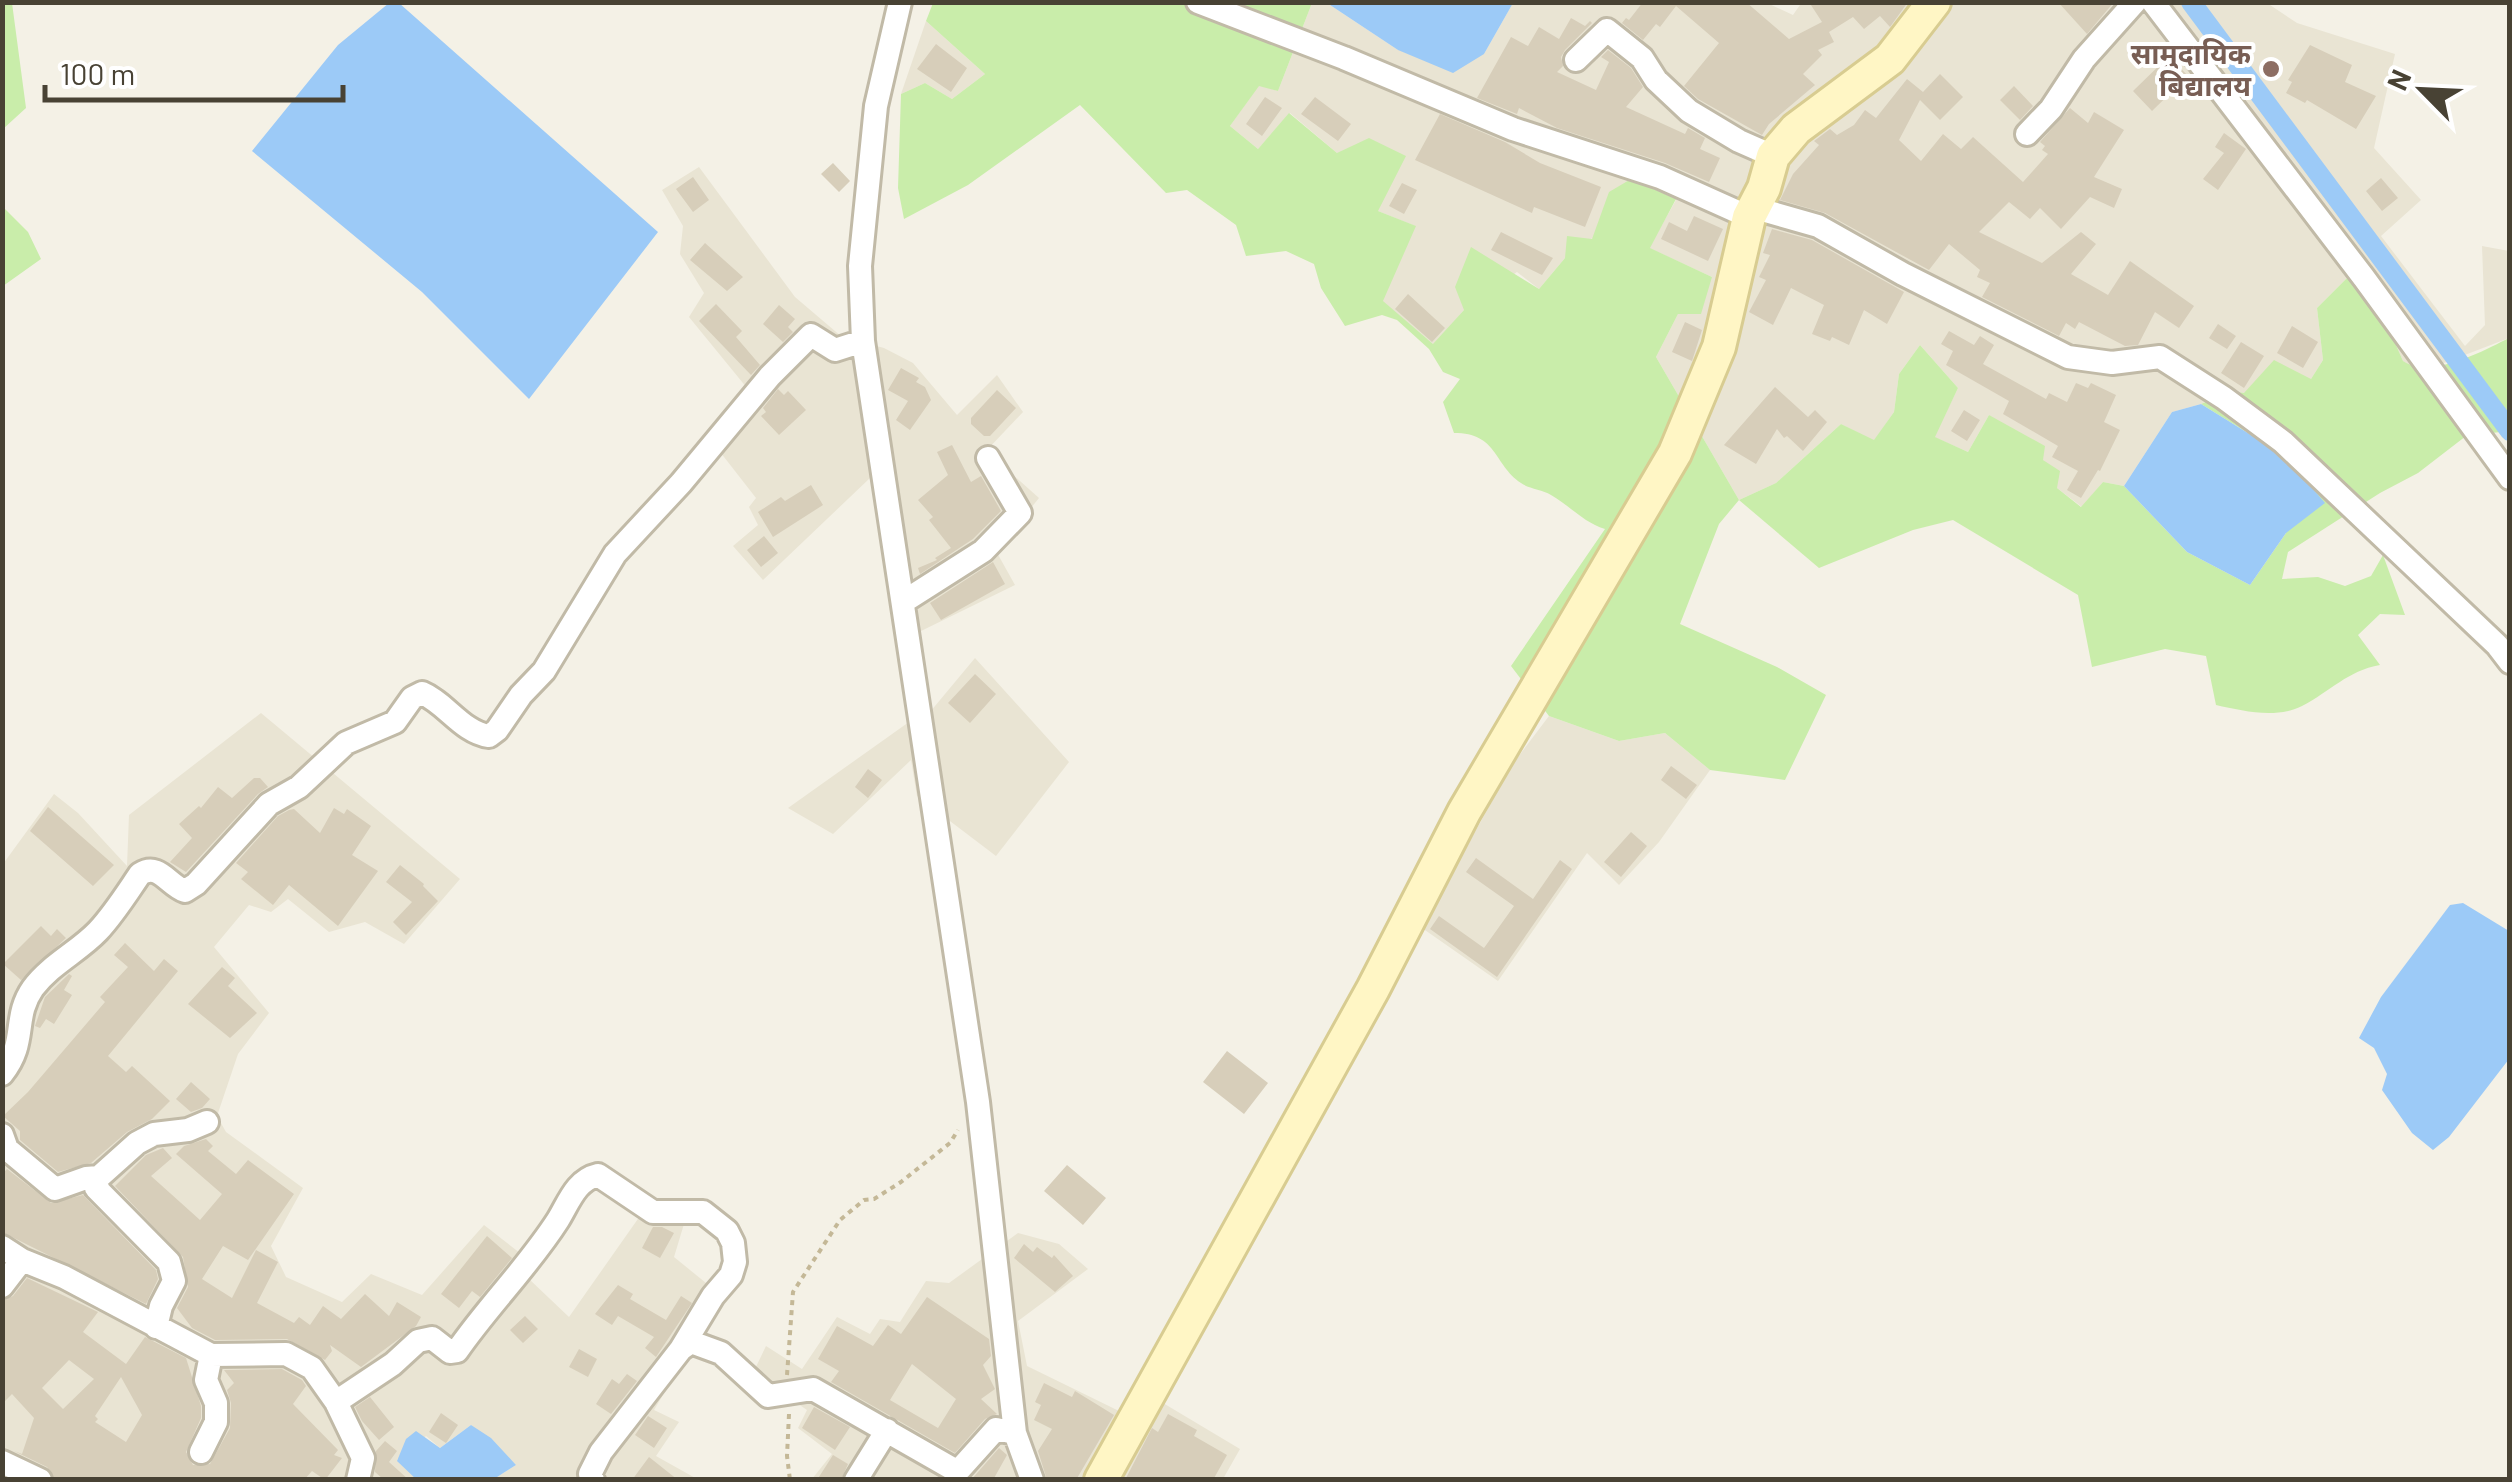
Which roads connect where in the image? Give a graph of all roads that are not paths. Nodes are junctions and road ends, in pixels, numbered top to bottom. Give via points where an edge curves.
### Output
1 (900, 2) edge
2 (1198, 2) edge
3 (1934, 2) edge
4 (2135, 2) edge
5 (2153, 2) edge
6 (1576, 60) dead end
7 (2027, 134) dead end
8 (1774, 156) junction
9 (1749, 217) junction
10 (863, 341) junction
11 (988, 458) dead end
12 (2510, 478) edge
13 (903, 602) junction
14 (2510, 662) edge
15 (2, 1074) edge
16 (208, 1122) dead end
17 (2, 1135) edge
18 (99, 1177) junction
19 (12, 1254) edge
20 (2, 1286) edge
21 (156, 1327) junction
22 (681, 1349) junction
23 (212, 1355) junction
24 (336, 1402) junction
25 (888, 1430) junction
26 (1015, 1433) junction
27 (200, 1452) dead end
28 (2, 1462) edge
29 (40, 1480) edge
30 (358, 1480) edge
31 (593, 1480) edge
32 (856, 1480) edge
33 (1032, 1480) edge
34 (1101, 1480) edge

1 - 10 street via 874,124 860,266
2 - 9 street
3 - 8 main road via 1890,59 1796,129
4 - 7 street
5 - 12 street
6 - 8 street via 1607,30 1689,111
8 - 9 main road
9 - 14 street via 1762,210 1818,226 2068,356 2112,363 2160,357 2282,442
9 - 34 main road via 1719,346 1675,453 1464,812
10 - 13 street
10 - 15 street via 835,350 811,335 770,376 615,554 544,671 489,736 422,693 395,722 346,743 299,787 269,804 196,884 185,891 157,870 140,874 96,933 36,984 23,1004 16,1056
11 - 13 street via 1020,513 983,551
13 - 26 street via 979,1110
16 - 18 street via 154,1134
17 - 18 street via 7,1149 55,1189
18 - 21 street via 96,1188 169,1262 174,1281
19 - 20 street
19 - 21 street
21 - 23 street
22 - 24 street via 731,1275 733,1243 703,1212 654,1212 598,1175 577,1188 456,1351 432,1338 418,1341
22 - 25 street via 691,1342 721,1353 768,1396 813,1389
22 - 31 street via 601,1452
23 - 24 street via 286,1354 312,1368
23 - 27 street via 206,1380 216,1422
24 - 30 street via 363,1458
25 - 26 street via 954,1469 996,1429
25 - 32 street
26 - 33 street
28 - 29 street

